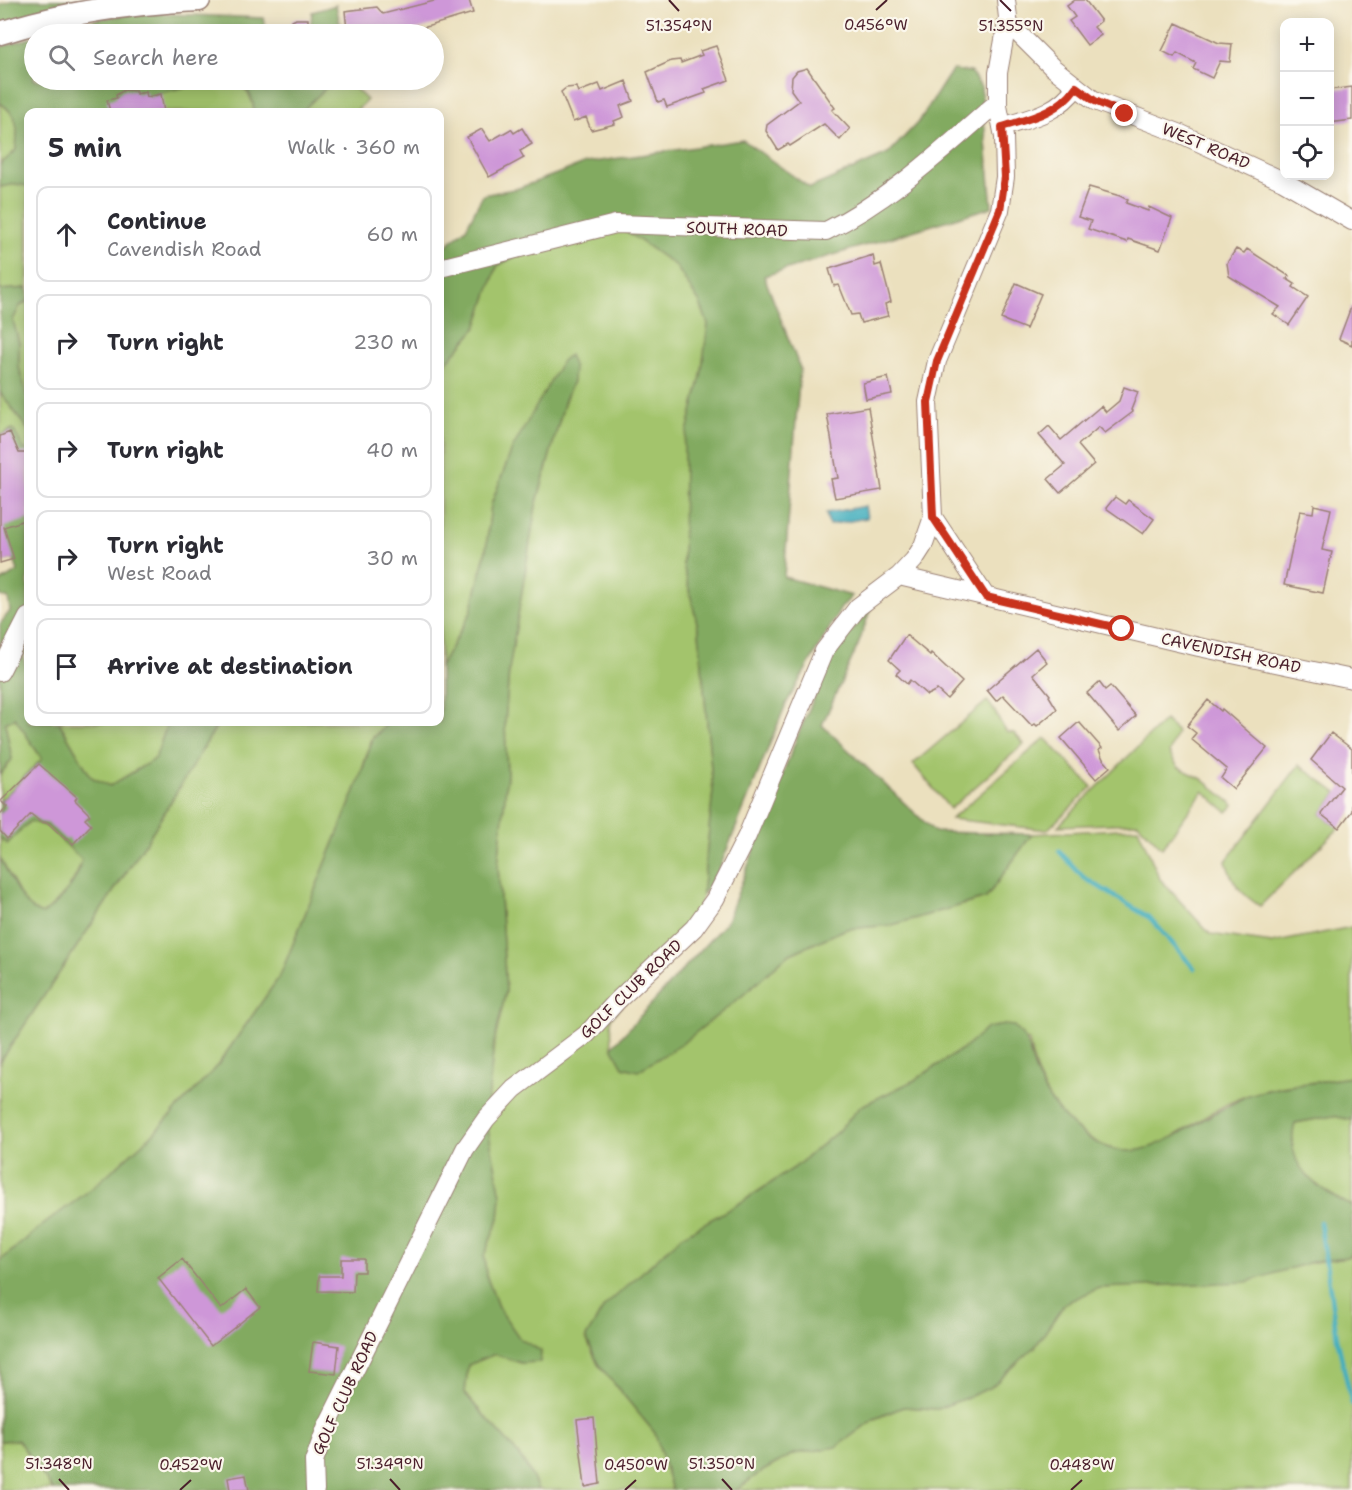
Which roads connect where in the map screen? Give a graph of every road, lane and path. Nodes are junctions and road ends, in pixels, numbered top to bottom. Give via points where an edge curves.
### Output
1 (199, 0) edge
2 (1006, 0) edge
3 (1008, 23) junction
4 (28, 24) edge
5 (24, 25) edge
6 (0, 33) edge
7 (1076, 87) junction
8 (998, 106) junction
9 (1002, 127) junction
10 (1352, 221) edge
11 (444, 267) edge
12 (933, 517) junction
13 (899, 576) junction
14 (986, 597) junction
15 (24, 625) edge
16 (0, 672) edge
17 (1352, 679) edge
18 (315, 1490) edge

1 - 4 main road via 136,3 53,16
2 - 3 street
3 - 7 street, WEST ROAD
3 - 8 street
5 - 6 main road
7 - 9 street via 1066,101 1048,112
7 - 10 street, WEST ROAD via 1095,101 1181,134 1283,181
8 - 9 street
8 - 11 street, SOUTH ROAD via 992,107 906,183 826,231 616,224
9 - 12 street via 1005,177 1000,210 931,383 928,402
12 - 13 street, GOLF CLUB ROAD via 923,546
12 - 14 street
13 - 14 street, CAVENDISH ROAD
13 - 18 street, GOLF CLUB ROAD via 858,607 824,651 747,836 715,899 694,928 587,1034 514,1089 465,1149 326,1428 314,1461
14 - 17 street, CAVENDISH ROAD
15 - 16 street

